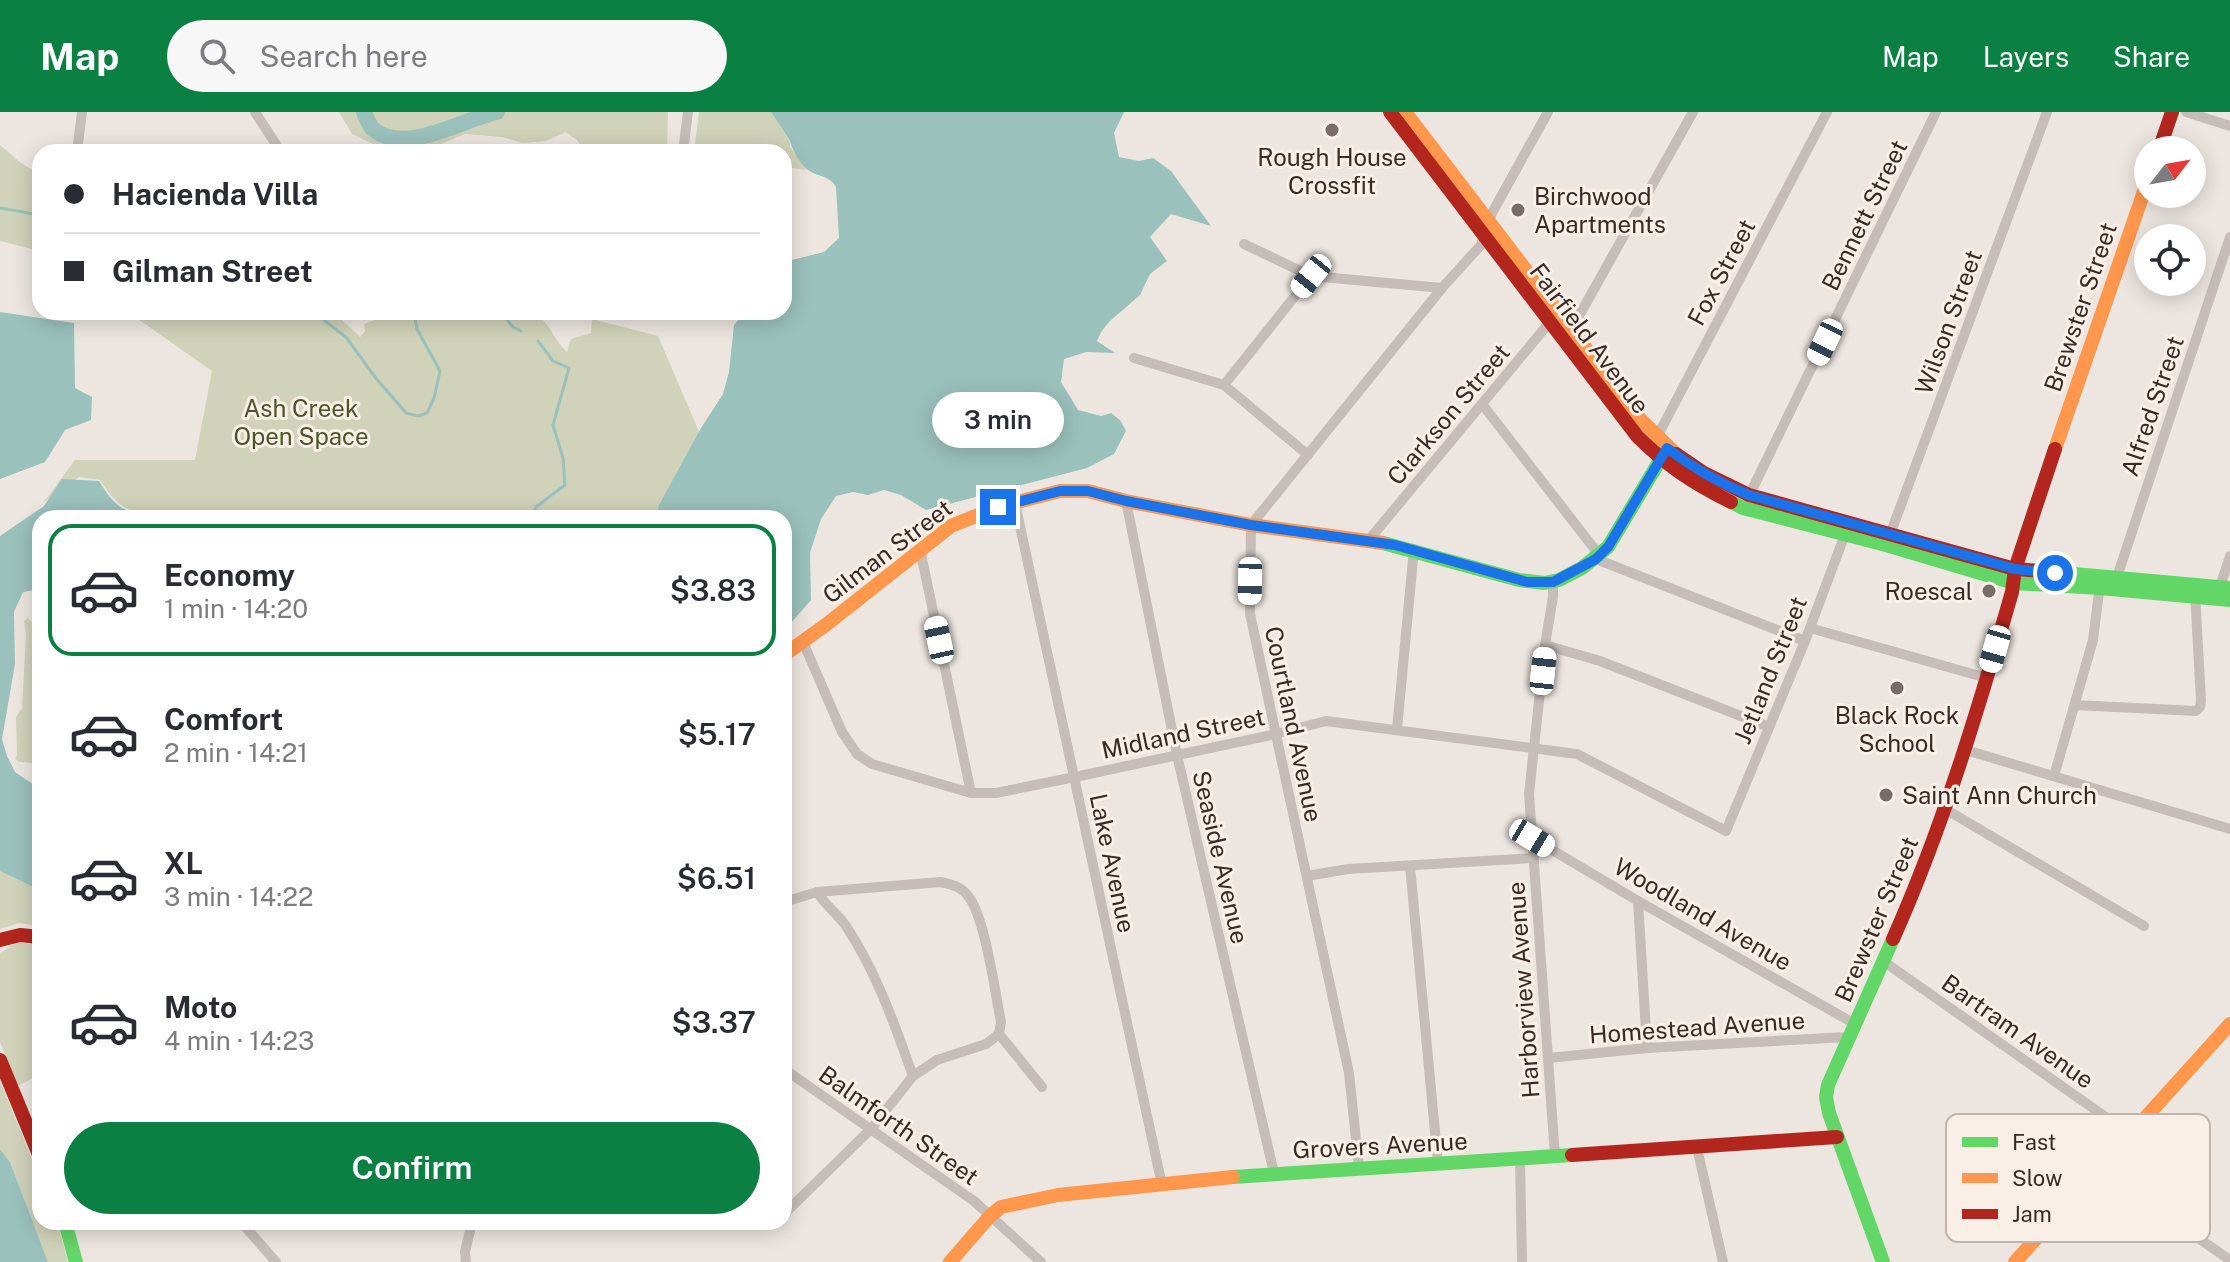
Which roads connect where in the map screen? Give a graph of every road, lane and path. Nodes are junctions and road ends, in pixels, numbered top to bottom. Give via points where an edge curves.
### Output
1 (82, 112) edge
2 (255, 112) edge
3 (688, 112) edge
4 (1391, 112) edge
5 (1405, 112) edge
6 (1548, 112) edge
7 (1693, 112) edge
8 (1827, 112) edge
9 (1936, 112) edge
10 (2047, 112) edge
11 (2172, 112) edge
12 (2186, 112) edge
13 (2230, 126) edge
14 (2164, 136) edge
15 (78, 144) edge
16 (276, 144) edge
17 (684, 144) edge
18 (1446, 176) junction
19 (2138, 208) edge
20 (1487, 230) junction
21 (2230, 237) edge
22 (1244, 244) dead end
23 (1311, 276) junction
24 (1442, 288) junction
25 (1553, 317) junction
26 (1567, 335) junction
27 (1134, 358) dead end
28 (1224, 385) junction
29 (1482, 404) junction
30 (1658, 449) junction
31 (1308, 455) junction
32 (1126, 501) junction
33 (1746, 501) junction
34 (1015, 503) junction
35 (1251, 525) junction
36 (1847, 529) junction
37 (1888, 540) junction
38 (1368, 541) junction
39 (920, 549) junction
40 (1414, 549) junction
41 (2230, 556) edge
42 (1598, 558) junction
43 (2014, 576) junction
44 (1553, 582) junction
45 (2108, 583) junction
46 (2195, 590) junction
47 (2224, 593) edge
48 (1810, 628) junction
49 (1805, 641) junction
50 (803, 642) junction
51 (1545, 645) junction
52 (792, 650) edge
53 (1987, 678) junction
54 (2075, 705) junction
55 (1769, 727) junction
56 (1397, 729) junction
57 (1276, 734) junction
58 (1535, 748) junction
59 (1966, 750) junction
60 (1177, 755) junction
61 (2054, 776) junction
62 (1075, 777) junction
63 (971, 793) junction
64 (1945, 809) junction
65 (2230, 829) edge
66 (1726, 831) joint
67 (1532, 838) junction
68 (1533, 858) junction
69 (1410, 866) junction
70 (1307, 876) junction
71 (817, 892) junction
72 (792, 900) edge
73 (1638, 901) junction
74 (2144, 926) dead end
75 (32, 936) edge
76 (0, 940) edge
77 (1883, 961) junction
78 (2230, 1024) edge
79 (1852, 1030) junction
80 (999, 1034) junction
81 (1647, 1048) junction
82 (1549, 1058) junction
83 (0, 1060) edge
84 (792, 1075) edge
85 (913, 1076) junction
86 (1042, 1087) dead end
87 (2101, 1114) edge
88 (2148, 1114) edge
89 (871, 1129) junction
90 (1837, 1137) junction
91 (32, 1138) edge
92 (1697, 1148) junction
93 (1555, 1156) junction
94 (1520, 1159) junction
95 (1438, 1164) junction
96 (1359, 1168) junction
97 (1274, 1173) junction
98 (1162, 1185) junction
99 (792, 1206) edge
100 (990, 1216) junction
101 (67, 1230) edge
102 (248, 1230) edge
103 (470, 1230) edge
104 (2033, 1242) edge
105 (2204, 1242) edge
106 (2230, 1260) edge
107 (76, 1262) edge
108 (276, 1262) edge
109 (466, 1262) edge
110 (950, 1262) edge
111 (1041, 1262) edge
112 (1522, 1262) edge
113 (1723, 1262) edge
114 (1883, 1262) edge
115 (2015, 1262) edge

1 - 15 street
2 - 16 street
3 - 17 street
4 - 18 street, Fairfield Avenue
5 - 18 street, Fairfield Avenue
6 - 20 street
7 - 26 street
8 - 30 street, Fox Street
9 - 33 street, Bennett Street
10 - 37 street, Wilson Street
11 - 14 street
12 - 13 street
18 - 20 street, Fairfield Avenue
19 - 43 street, Brewster Street
20 - 24 street via 1481,245
20 - 25 street, Fairfield Avenue
21 - 45 street, Alfred Street
22 - 23 street
23 - 24 street
23 - 28 street
24 - 31 street
25 - 26 street, Fairfield Avenue
25 - 29 street, Clarkson Street
26 - 30 street, Fairfield Avenue
27 - 28 street
28 - 31 street
29 - 38 street, Clarkson Street
29 - 42 street
30 - 33 street, Fairfield Avenue
30 - 42 street via 1614,539
31 - 35 street
32 - 34 street, Gilman Street via 1072,490
32 - 35 street, Gilman Street
32 - 60 street, Seaside Avenue
33 - 36 street, Fairfield Avenue
34 - 39 street, Gilman Street via 959,522
34 - 62 street, Lake Avenue
35 - 38 street, Gilman Street
35 - 57 street, Courtland Avenue via 1250,614
36 - 37 street, Fairfield Avenue
36 - 48 street, Jetland Street
37 - 43 street, Fairfield Avenue
38 - 40 street, Gilman Street
39 - 50 street, Gilman Street
39 - 63 street
40 - 44 street, Gilman Street via 1519,580
40 - 56 street
41 - 47 street
42 - 44 street
42 - 49 street
43 - 45 street, Fairfield Avenue
43 - 53 street, Brewster Street
44 - 51 street, Harborview Avenue
45 - 46 street, Fairfield Avenue
45 - 54 street, Alfred Street
46 - 47 street, Fairfield Avenue
46 - 54 street via 2201,701 2196,711
48 - 49 street, Jetland Street
48 - 53 street
49 - 55 street, Jetland Street
50 - 52 street, Gilman Street
50 - 63 street, Midland Street via 857,754 872,764
51 - 55 street
51 - 58 street, Harborview Avenue
53 - 59 street, Brewster Street
54 - 61 street, Alfred Street
55 - 66 street, Jetland Street
56 - 57 street, Midland Street via 1326,721
56 - 58 street, Midland Street
57 - 60 street, Midland Street
57 - 70 street, Courtland Avenue
58 - 66 street, Midland Street via 1577,754
58 - 67 street, Harborview Avenue via 1529,794
59 - 61 street
59 - 64 street, Brewster Street
60 - 62 street, Midland Street
60 - 97 street, Seaside Avenue
61 - 65 street
62 - 63 street, Midland Street
62 - 98 street, Lake Avenue
64 - 74 street
64 - 77 street, Brewster Street
67 - 68 street, Harborview Avenue
67 - 73 street, Woodland Avenue
68 - 69 street
68 - 82 street, Harborview Avenue
69 - 70 street
69 - 95 street
70 - 96 street, Courtland Avenue via 1349,1073
71 - 72 street
71 - 80 street via 941,882 958,886 970,897 980,920
71 - 85 street via 844,922 879,985
73 - 79 street, Woodland Avenue
73 - 81 street
75 - 76 street
77 - 79 street, Brewster Street
77 - 87 street, Bartram Avenue
78 - 88 street
79 - 81 street, Homestead Avenue
79 - 90 street, Brewster Street via 1826,1091
80 - 85 street
80 - 86 street
81 - 82 street, Homestead Avenue
82 - 93 street, Harborview Avenue
83 - 91 street
84 - 89 street, Balmforth Street
85 - 89 street
89 - 99 street
89 - 100 street, Balmforth Street
90 - 92 street, Grovers Avenue
90 - 114 street, Brewster Street
92 - 93 street, Grovers Avenue
92 - 113 street
93 - 94 street, Grovers Avenue
94 - 95 street, Grovers Avenue
94 - 112 street
95 - 96 street, Grovers Avenue
96 - 97 street, Grovers Avenue
97 - 98 street, Grovers Avenue
98 - 100 street, Grovers Avenue via 1027,1200
100 - 110 street, Grovers Avenue
100 - 111 street, Balmforth Street
101 - 107 street
102 - 108 street
103 - 109 street
104 - 115 street
105 - 106 street

